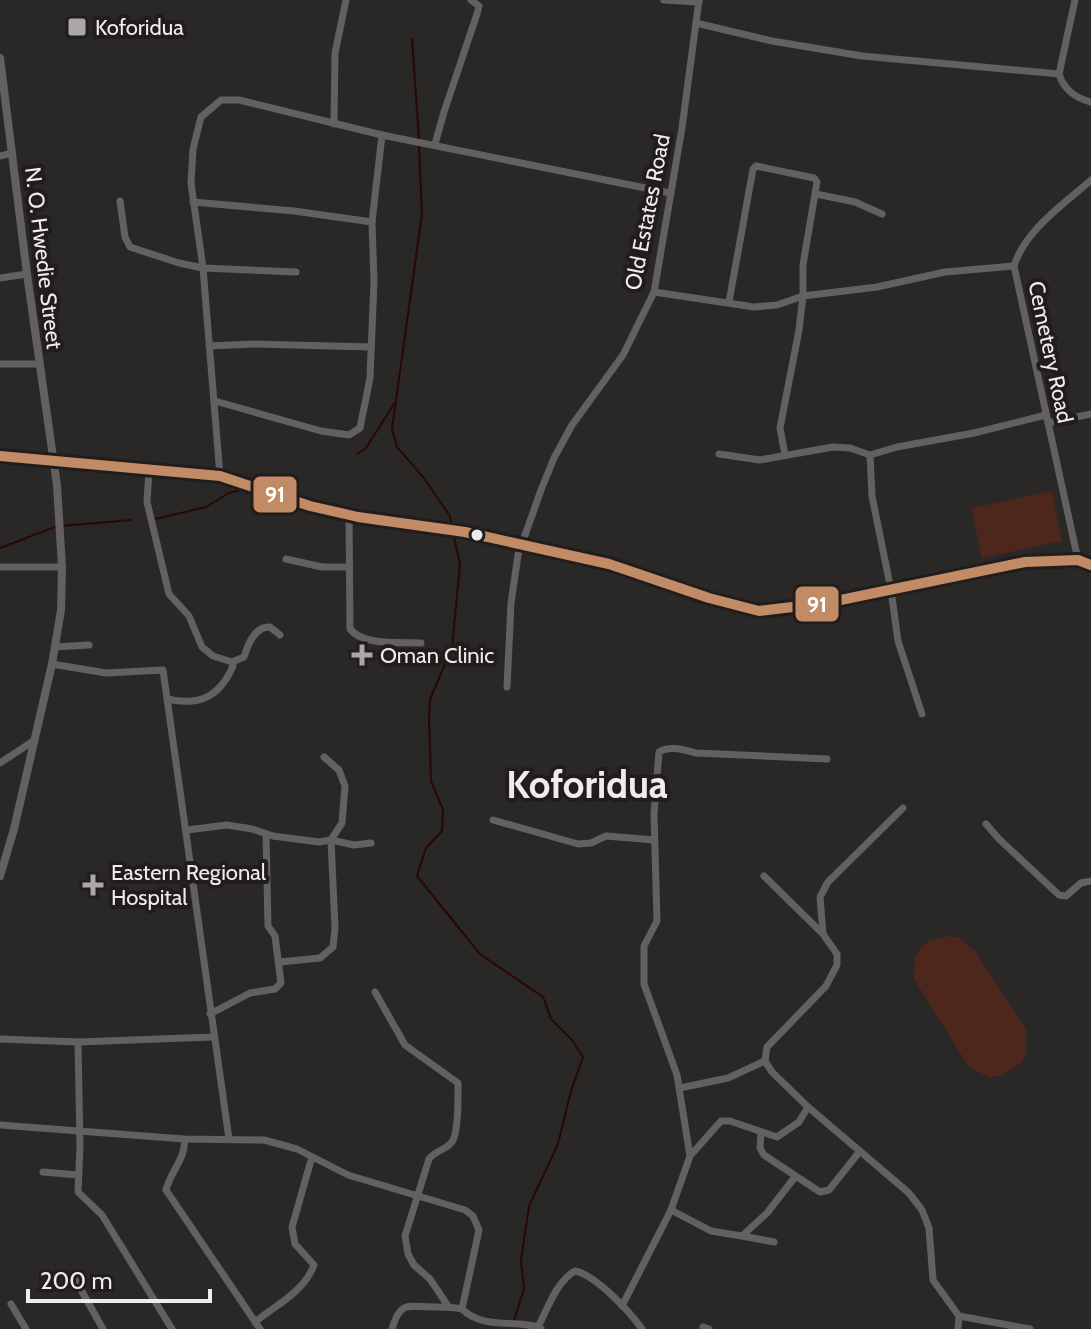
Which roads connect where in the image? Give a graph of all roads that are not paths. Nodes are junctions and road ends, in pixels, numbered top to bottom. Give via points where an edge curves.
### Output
1 (346, 0) edge
2 (471, 0) edge
3 (664, 0) edge
4 (1075, 0) edge
5 (699, 1) edge
6 (696, 23) junction
7 (0, 58) edge
8 (1059, 74) junction
9 (1091, 102) edge
10 (4, 104) edge
11 (334, 124) junction
12 (382, 135) junction
13 (435, 144) junction
14 (12, 153) junction
15 (0, 156) edge
16 (1091, 180) edge
17 (670, 193) junction
18 (816, 194) junction
19 (120, 201) dead end
20 (193, 202) junction
21 (882, 214) dead end
22 (372, 222) junction
23 (1014, 266) junction
24 (203, 268) junction
25 (296, 272) dead end
26 (27, 274) junction
27 (0, 278) edge
28 (654, 292) junction
29 (803, 296) junction
30 (729, 302) junction
31 (209, 346) junction
32 (371, 347) junction
33 (0, 364) edge
34 (39, 364) junction
35 (215, 401) junction
36 (1091, 414) edge
37 (1047, 419) junction
38 (719, 454) dead end
39 (785, 455) junction
40 (870, 455) junction
41 (0, 459) edge
42 (53, 462) junction
43 (149, 470) junction
44 (220, 476) junction
45 (349, 514) junction
46 (522, 544) junction
47 (286, 559) dead end
48 (1078, 560) junction
49 (1091, 565) edge
50 (0, 567) edge
51 (62, 567) junction
52 (348, 567) junction
53 (891, 590) junction
54 (280, 635) dead end
55 (421, 643) dead end
56 (89, 645) dead end
57 (55, 647) junction
58 (232, 662) junction
59 (52, 664) junction
60 (507, 687) dead end
61 (167, 699) junction
62 (922, 714) dead end
63 (35, 740) junction
64 (324, 757) dead end
65 (827, 759) dead end
66 (0, 763) edge
67 (903, 808) dead end
68 (493, 820) dead end
69 (986, 824) dead end
70 (187, 830) junction
71 (266, 834) junction
72 (331, 840) junction
73 (654, 840) junction
74 (371, 843) dead end
75 (0, 876) edge
76 (764, 876) dead end
77 (1091, 881) edge
78 (823, 934) junction
79 (280, 962) junction
80 (375, 992) dead end
81 (210, 1014) junction
82 (213, 1037) junction
83 (0, 1039) edge
84 (78, 1042) junction
85 (765, 1061) junction
86 (680, 1088) junction
87 (808, 1107) junction
88 (0, 1125) edge
89 (79, 1131) junction
90 (761, 1133) junction
91 (184, 1139) junction
92 (229, 1139) junction
93 (860, 1151) junction
94 (690, 1156) junction
95 (312, 1157) junction
96 (43, 1172) dead end
97 (78, 1175) junction
98 (795, 1177) junction
99 (417, 1195) junction
100 (671, 1210) junction
101 (742, 1236) junction
102 (774, 1242) dead end
103 (76, 1281) dead end
104 (11, 1304) dead end
105 (448, 1306) junction
106 (622, 1306) junction
107 (462, 1309) junction
108 (959, 1316) junction
109 (257, 1325) edge
110 (539, 1328) edge
111 (26, 1329) edge
112 (103, 1329) edge
113 (172, 1329) edge
114 (392, 1329) edge
115 (642, 1329) edge
116 (958, 1329) edge
117 (1030, 1329) edge

1 - 11 street via 335,53
2 - 13 street via 479,6
3 - 5 street
4 - 8 street
5 - 6 street, Old Estates Road
6 - 8 street via 862,56
6 - 17 street, Old Estates Road
7 - 10 street, N. O. Hwedie Street
8 - 9 street via 1069,92
10 - 14 street, N. O. Hwedie Street
11 - 12 street
11 - 20 street via 221,100 201,117 193,149
12 - 13 street
12 - 22 street
13 - 17 street
14 - 15 street
14 - 26 street, N. O. Hwedie Street
16 - 23 street, Cemetery Road via 1032,234
17 - 28 street, Old Estates Road
18 - 21 street
18 - 29 street
18 - 30 street via 817,182 808,175 753,169
19 - 24 street via 130,247
20 - 22 street
20 - 24 street
22 - 32 street
23 - 29 street
23 - 37 street, Cemetery Road
24 - 25 street
24 - 31 street
26 - 27 street
26 - 34 street, N. O. Hwedie Street
28 - 30 street
28 - 46 street, Old Estates Road via 623,355 554,458
29 - 30 street via 754,307
29 - 39 street via 780,428
31 - 32 street
31 - 35 street
32 - 35 street via 364,416 360,428 349,435
33 - 34 street
34 - 42 street, N. O. Hwedie Street
35 - 44 street
36 - 37 street
37 - 40 street
37 - 48 street, Cemetery Road
38 - 39 street via 760,460
39 - 40 street via 833,447
40 - 53 street via 872,496
41 - 42 main road
42 - 43 main road
42 - 51 street, N. O. Hwedie Street
43 - 44 main road
43 - 58 street via 147,502 169,594 189,616 202,647
44 - 45 main road
45 - 46 main road
45 - 52 street
46 - 53 main road via 609,564 759,611
46 - 60 street, Old Estates Road via 511,603
47 - 52 street
48 - 49 main road
48 - 53 main road via 1025,562
50 - 51 street
51 - 57 street, N. O. Hwedie Street
52 - 55 street via 353,634
53 - 62 street via 898,641
54 - 58 street via 262,628 249,640 244,657
56 - 57 street
57 - 59 street, N. O. Hwedie Street
58 - 61 street via 226,680 203,700
59 - 61 street via 106,673 163,670
59 - 63 street, N. O. Hwedie Street
61 - 70 street
63 - 66 street
63 - 75 street, N. O. Hwedie Street
64 - 72 street via 339,770 345,786 342,823
65 - 73 street via 664,749 657,759
67 - 78 street via 828,882 820,897
68 - 73 street via 578,844 606,836
69 - 77 street via 1059,895
70 - 71 street via 217,825
70 - 81 street
71 - 72 street
71 - 79 street via 268,926
72 - 74 street
72 - 79 street via 333,947 320,958
73 - 86 street via 657,921 644,946 644,984
76 - 78 street
78 - 85 street via 837,954 834,973 767,1047
79 - 81 street via 279,987 250,993
80 - 99 street via 405,1045 458,1083 455,1135 429,1159
81 - 82 street
82 - 84 street
82 - 92 street
83 - 84 street
84 - 89 street
85 - 86 street via 728,1078
85 - 87 street
86 - 94 street
87 - 90 street via 799,1122 777,1137
87 - 93 street
88 - 89 street
89 - 91 street
89 - 97 street
90 - 94 street via 721,1121
90 - 98 street via 761,1152
91 - 92 street
91 - 109 street via 166,1190
92 - 95 street via 264,1140
93 - 98 street via 829,1190 820,1192
93 - 108 street via 922,1210 929,1228 933,1280
94 - 100 street
95 - 99 street via 348,1175
95 - 109 street via 292,1227 295,1244 314,1265 296,1292
96 - 97 street
97 - 113 street via 78,1192 102,1215
98 - 101 street
99 - 105 street via 405,1236 408,1254
99 - 107 street via 465,1210 477,1222
100 - 101 street via 711,1231
100 - 106 street
101 - 102 street
103 - 112 street
104 - 111 street
105 - 107 street
105 - 114 street via 410,1305 401,1309
106 - 110 street via 575,1271 558,1288
106 - 115 street
107 - 110 street via 477,1321
108 - 116 street
108 - 117 street

